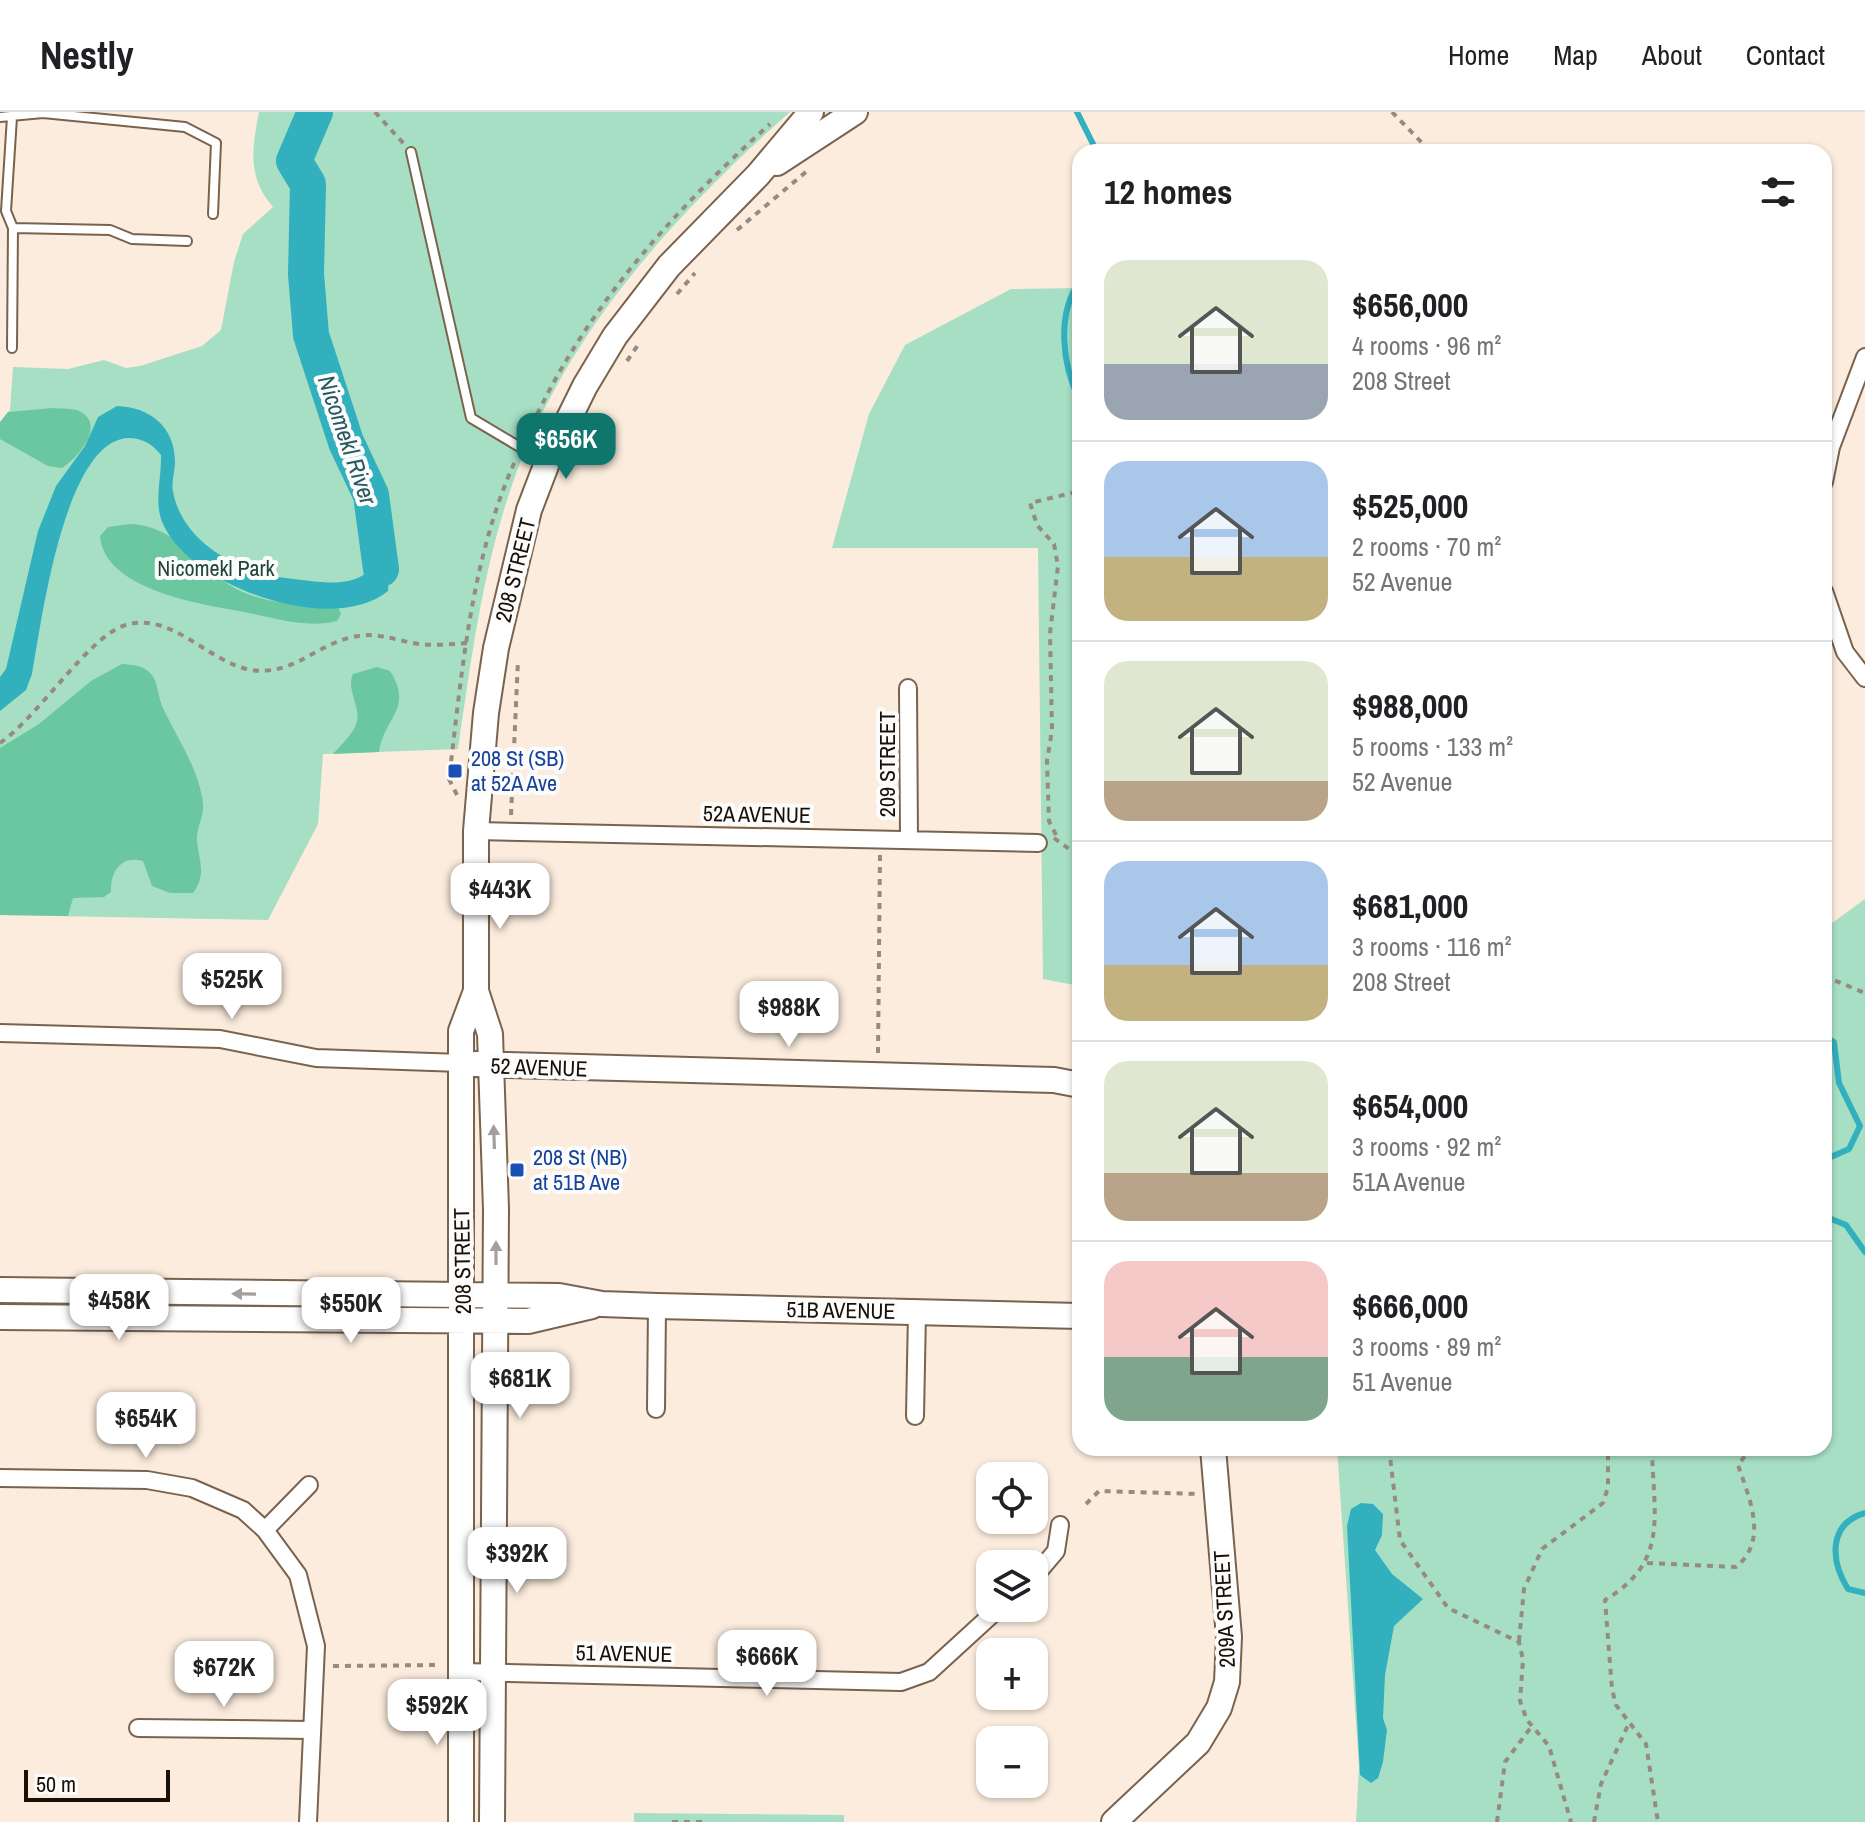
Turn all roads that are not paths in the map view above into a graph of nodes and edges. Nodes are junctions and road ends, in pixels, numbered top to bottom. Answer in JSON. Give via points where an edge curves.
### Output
{"nodes":[{"id":1,"x":43,"y":112,"type":"edge"},
{"id":2,"x":811,"y":112,"type":"edge"},
{"id":3,"x":855,"y":112,"type":"edge"},
{"id":4,"x":0,"y":117,"type":"edge"},
{"id":5,"x":12,"y":117,"type":"junction"},
{"id":6,"x":411,"y":152,"type":"road end"},
{"id":7,"x":758,"y":175,"type":"junction"},
{"id":8,"x":213,"y":214,"type":"dead end"},
{"id":9,"x":13,"y":228,"type":"junction"},
{"id":10,"x":187,"y":241,"type":"dead end"},
{"id":11,"x":12,"y":348,"type":"dead end"},
{"id":12,"x":1865,"y":357,"type":"edge"},
{"id":13,"x":1832,"y":444,"type":"edge"},
{"id":14,"x":547,"y":463,"type":"junction"},
{"id":15,"x":1832,"y":614,"type":"edge"},
{"id":16,"x":1865,"y":678,"type":"edge"},
{"id":17,"x":908,"y":688,"type":"dead end"},
{"id":18,"x":476,"y":831,"type":"junction"},
{"id":19,"x":909,"y":840,"type":"junction"},
{"id":20,"x":1038,"y":843,"type":"road end"},
{"id":21,"x":476,"y":991,"type":"junction"},
{"id":22,"x":0,"y":1033,"type":"edge"},
{"id":23,"x":461,"y":1063,"type":"junction"},
{"id":24,"x":491,"y":1065,"type":"junction"},
{"id":25,"x":1072,"y":1083,"type":"edge"},
{"id":26,"x":0,"y":1290,"type":"edge"},
{"id":27,"x":496,"y":1296,"type":"junction"},
{"id":28,"x":462,"y":1297,"type":"junction"},
{"id":29,"x":602,"y":1304,"type":"junction"},
{"id":30,"x":657,"y":1306,"type":"junction"},
{"id":31,"x":917,"y":1312,"type":"junction"},
{"id":32,"x":1072,"y":1316,"type":"edge"},
{"id":33,"x":0,"y":1317,"type":"edge"},
{"id":34,"x":463,"y":1321,"type":"junction"},
{"id":35,"x":496,"y":1321,"type":"junction"},
{"id":36,"x":656,"y":1409,"type":"dead end"},
{"id":37,"x":915,"y":1416,"type":"dead end"},
{"id":38,"x":1214,"y":1456,"type":"edge"},
{"id":39,"x":0,"y":1478,"type":"edge"},
{"id":40,"x":309,"y":1485,"type":"dead end"},
{"id":41,"x":1060,"y":1525,"type":"dead end"},
{"id":42,"x":265,"y":1530,"type":"junction"},
{"id":43,"x":1048,"y":1560,"type":"edge"},
{"id":44,"x":984,"y":1622,"type":"edge"},
{"id":45,"x":453,"y":1668,"type":"junction"},
{"id":46,"x":492,"y":1673,"type":"junction"},
{"id":47,"x":138,"y":1728,"type":"dead end"},
{"id":48,"x":310,"y":1730,"type":"junction"},
{"id":49,"x":308,"y":1822,"type":"edge"},
{"id":50,"x":461,"y":1822,"type":"edge"},
{"id":51,"x":492,"y":1822,"type":"edge"},
{"id":52,"x":1114,"y":1822,"type":"edge"}],
"edges":[{"from":1,"to":5,"type":"lane"},
{"from":1,"to":8,"type":"lane","via":[[185,127],[216,143]]},
{"from":2,"to":7,"type":"main road","name":"208 STREET"},
{"from":3,"to":7,"type":"main road","name":"208 STREET"},
{"from":4,"to":5,"type":"lane"},
{"from":5,"to":9,"type":"lane","via":[[6,211]]},
{"from":6,"to":14,"type":"lane","via":[[471,418]]},
{"from":7,"to":14,"type":"main road","name":"208 STREET","via":[[694,237],[645,295],[585,386]]},
{"from":9,"to":10,"type":"lane","via":[[110,230],[132,239]]},
{"from":9,"to":11,"type":"lane"},
{"from":12,"to":13,"type":"street"},
{"from":14,"to":18,"type":"main road","name":"208 STREET","via":[[516,557],[499,634]]},
{"from":15,"to":16,"type":"street","via":[[1845,652]]},
{"from":17,"to":19,"type":"street","name":"209 STREET"},
{"from":18,"to":19,"type":"street","name":"52A AVENUE"},
{"from":18,"to":21,"type":"main road","name":"208 STREET"},
{"from":19,"to":20,"type":"street","name":"52A AVENUE"},
{"from":21,"to":23,"type":"main road","name":"208 STREET","via":[[461,1031]]},
{"from":21,"to":24,"type":"main road","name":"208 STREET","via":[[490,1034]]},
{"from":22,"to":23,"type":"street","name":"52 AVENUE","via":[[220,1039],[316,1058]]},
{"from":23,"to":24,"type":"main road","name":"52 AVENUE"},
{"from":23,"to":28,"type":"main road","name":"208 STREET"},
{"from":24,"to":25,"type":"main road","name":"52 AVENUE"},
{"from":27,"to":24,"type":"main road","name":"208 STREET","one_way":true},
{"from":28,"to":26,"type":"main road","name":"51B AVENUE","one_way":true},
{"from":27,"to":28,"type":"main road","name":"51B AVENUE"},
{"from":27,"to":29,"type":"main road","name":"51B AVENUE","via":[[559,1296]]},
{"from":27,"to":35,"type":"main road","name":"208 STREET"},
{"from":28,"to":34,"type":"main road","name":"208 STREET"},
{"from":29,"to":30,"type":"main road","name":"51B AVENUE"},
{"from":29,"to":35,"type":"main road","name":"51B AVENUE","via":[[528,1321]]},
{"from":30,"to":31,"type":"main road","name":"51B AVENUE"},
{"from":30,"to":36,"type":"street"},
{"from":31,"to":32,"type":"main road","name":"51B AVENUE"},
{"from":31,"to":37,"type":"street"},
{"from":33,"to":34,"type":"main road","name":"51B AVENUE"},
{"from":34,"to":35,"type":"main road","name":"51B AVENUE"},
{"from":34,"to":45,"type":"main road","name":"208 STREET"},
{"from":35,"to":46,"type":"main road","name":"208 STREET"},
{"from":38,"to":52,"type":"main road","name":"209A STREET","via":[[1229,1637],[1227,1682],[1198,1743]]},
{"from":39,"to":42,"type":"street","via":[[147,1480],[192,1488],[243,1510]]},
{"from":40,"to":42,"type":"street"},
{"from":41,"to":43,"type":"street","via":[[1056,1551]]},
{"from":42,"to":48,"type":"street","via":[[298,1575],[316,1646]]},
{"from":44,"to":46,"type":"street","name":"51 AVENUE","via":[[929,1672],[901,1682]]},
{"from":45,"to":46,"type":"street","name":"51 AVENUE"},
{"from":45,"to":50,"type":"main road","name":"208 STREET"},
{"from":46,"to":51,"type":"main road","name":"208 STREET"},
{"from":47,"to":48,"type":"street"},
{"from":48,"to":49,"type":"street"}]}
